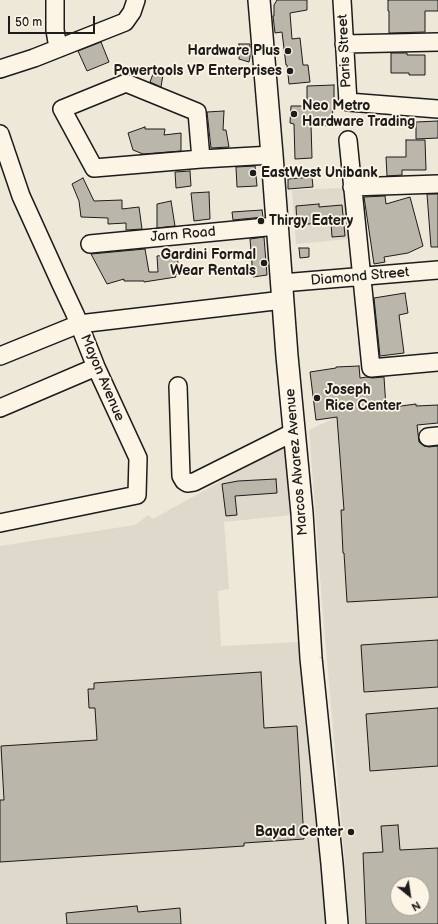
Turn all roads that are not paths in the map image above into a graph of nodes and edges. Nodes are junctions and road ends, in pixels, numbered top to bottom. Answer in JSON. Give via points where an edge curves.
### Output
{"nodes":[{"id":1,"x":55,"y":0,"type":"edge"},
{"id":2,"x":136,"y":0,"type":"edge"},
{"id":3,"x":259,"y":0,"type":"edge"},
{"id":4,"x":342,"y":0,"type":"edge"},
{"id":5,"x":438,"y":42,"type":"edge"},
{"id":6,"x":344,"y":44,"type":"junction"},
{"id":7,"x":58,"y":48,"type":"junction"},
{"id":8,"x":0,"y":69,"type":"edge"},
{"id":9,"x":438,"y":109,"type":"edge"},
{"id":10,"x":0,"y":134,"type":"edge"},
{"id":11,"x":348,"y":140,"type":"dead end"},
{"id":12,"x":272,"y":155,"type":"junction"},
{"id":13,"x":201,"y":160,"type":"junction"},
{"id":14,"x":438,"y":184,"type":"edge"},
{"id":15,"x":352,"y":187,"type":"junction"},
{"id":16,"x":277,"y":226,"type":"junction"},
{"id":17,"x":90,"y":244,"type":"dead end"},
{"id":18,"x":438,"y":270,"type":"edge"},
{"id":19,"x":361,"y":276,"type":"junction"},
{"id":20,"x":282,"y":292,"type":"junction"},
{"id":21,"x":79,"y":324,"type":"junction"},
{"id":22,"x":0,"y":356,"type":"edge"},
{"id":23,"x":438,"y":362,"type":"edge"},
{"id":24,"x":96,"y":367,"type":"junction"},
{"id":25,"x":178,"y":386,"type":"dead end"},
{"id":26,"x":0,"y":408,"type":"edge"},
{"id":27,"x":294,"y":432,"type":"junction"},
{"id":28,"x":0,"y":523,"type":"edge"},
{"id":29,"x":337,"y":924,"type":"edge"}],
"edges":[{"from":1,"to":7,"type":"street"},
{"from":2,"to":7,"type":"street","via":[[125,22]]},
{"from":3,"to":12,"type":"main road","name":"Marcos Alvarez Avenue"},
{"from":4,"to":6,"type":"street","name":"Paris Street"},
{"from":5,"to":6,"type":"street"},
{"from":6,"to":9,"type":"street","name":"Paris Street","via":[[348,102]]},
{"from":7,"to":8,"type":"street"},
{"from":10,"to":21,"type":"street","name":"Mayon Avenue","via":[[21,196]]},
{"from":11,"to":15,"type":"street"},
{"from":12,"to":13,"type":"street"},
{"from":12,"to":16,"type":"main road","name":"Marcos Alvarez Avenue"},
{"from":13,"to":13,"type":"street","via":[[94,168],[62,109],[126,83],[197,112]]},
{"from":14,"to":15,"type":"street"},
{"from":15,"to":19,"type":"street"},
{"from":16,"to":17,"type":"street","name":"Jarn Road"},
{"from":16,"to":20,"type":"main road","name":"Marcos Alvarez Avenue"},
{"from":18,"to":19,"type":"street","name":"Diamond Street"},
{"from":19,"to":20,"type":"street","name":"Diamond Street"},
{"from":19,"to":23,"type":"street","via":[[371,368]]},
{"from":20,"to":21,"type":"street","name":"Diamond Street"},
{"from":20,"to":27,"type":"main road","name":"Marcos Alvarez Avenue"},
{"from":21,"to":22,"type":"street","name":"Diamond Street"},
{"from":21,"to":24,"type":"street","name":"Mayon Avenue"},
{"from":24,"to":26,"type":"street"},
{"from":24,"to":28,"type":"street","name":"Mayon Avenue","via":[[138,458],[137,495]]},
{"from":25,"to":27,"type":"street","via":[[181,476],[187,483],[194,482]]},
{"from":27,"to":29,"type":"main road","name":"Marcos Alvarez Avenue","via":[[311,658]]}]}
